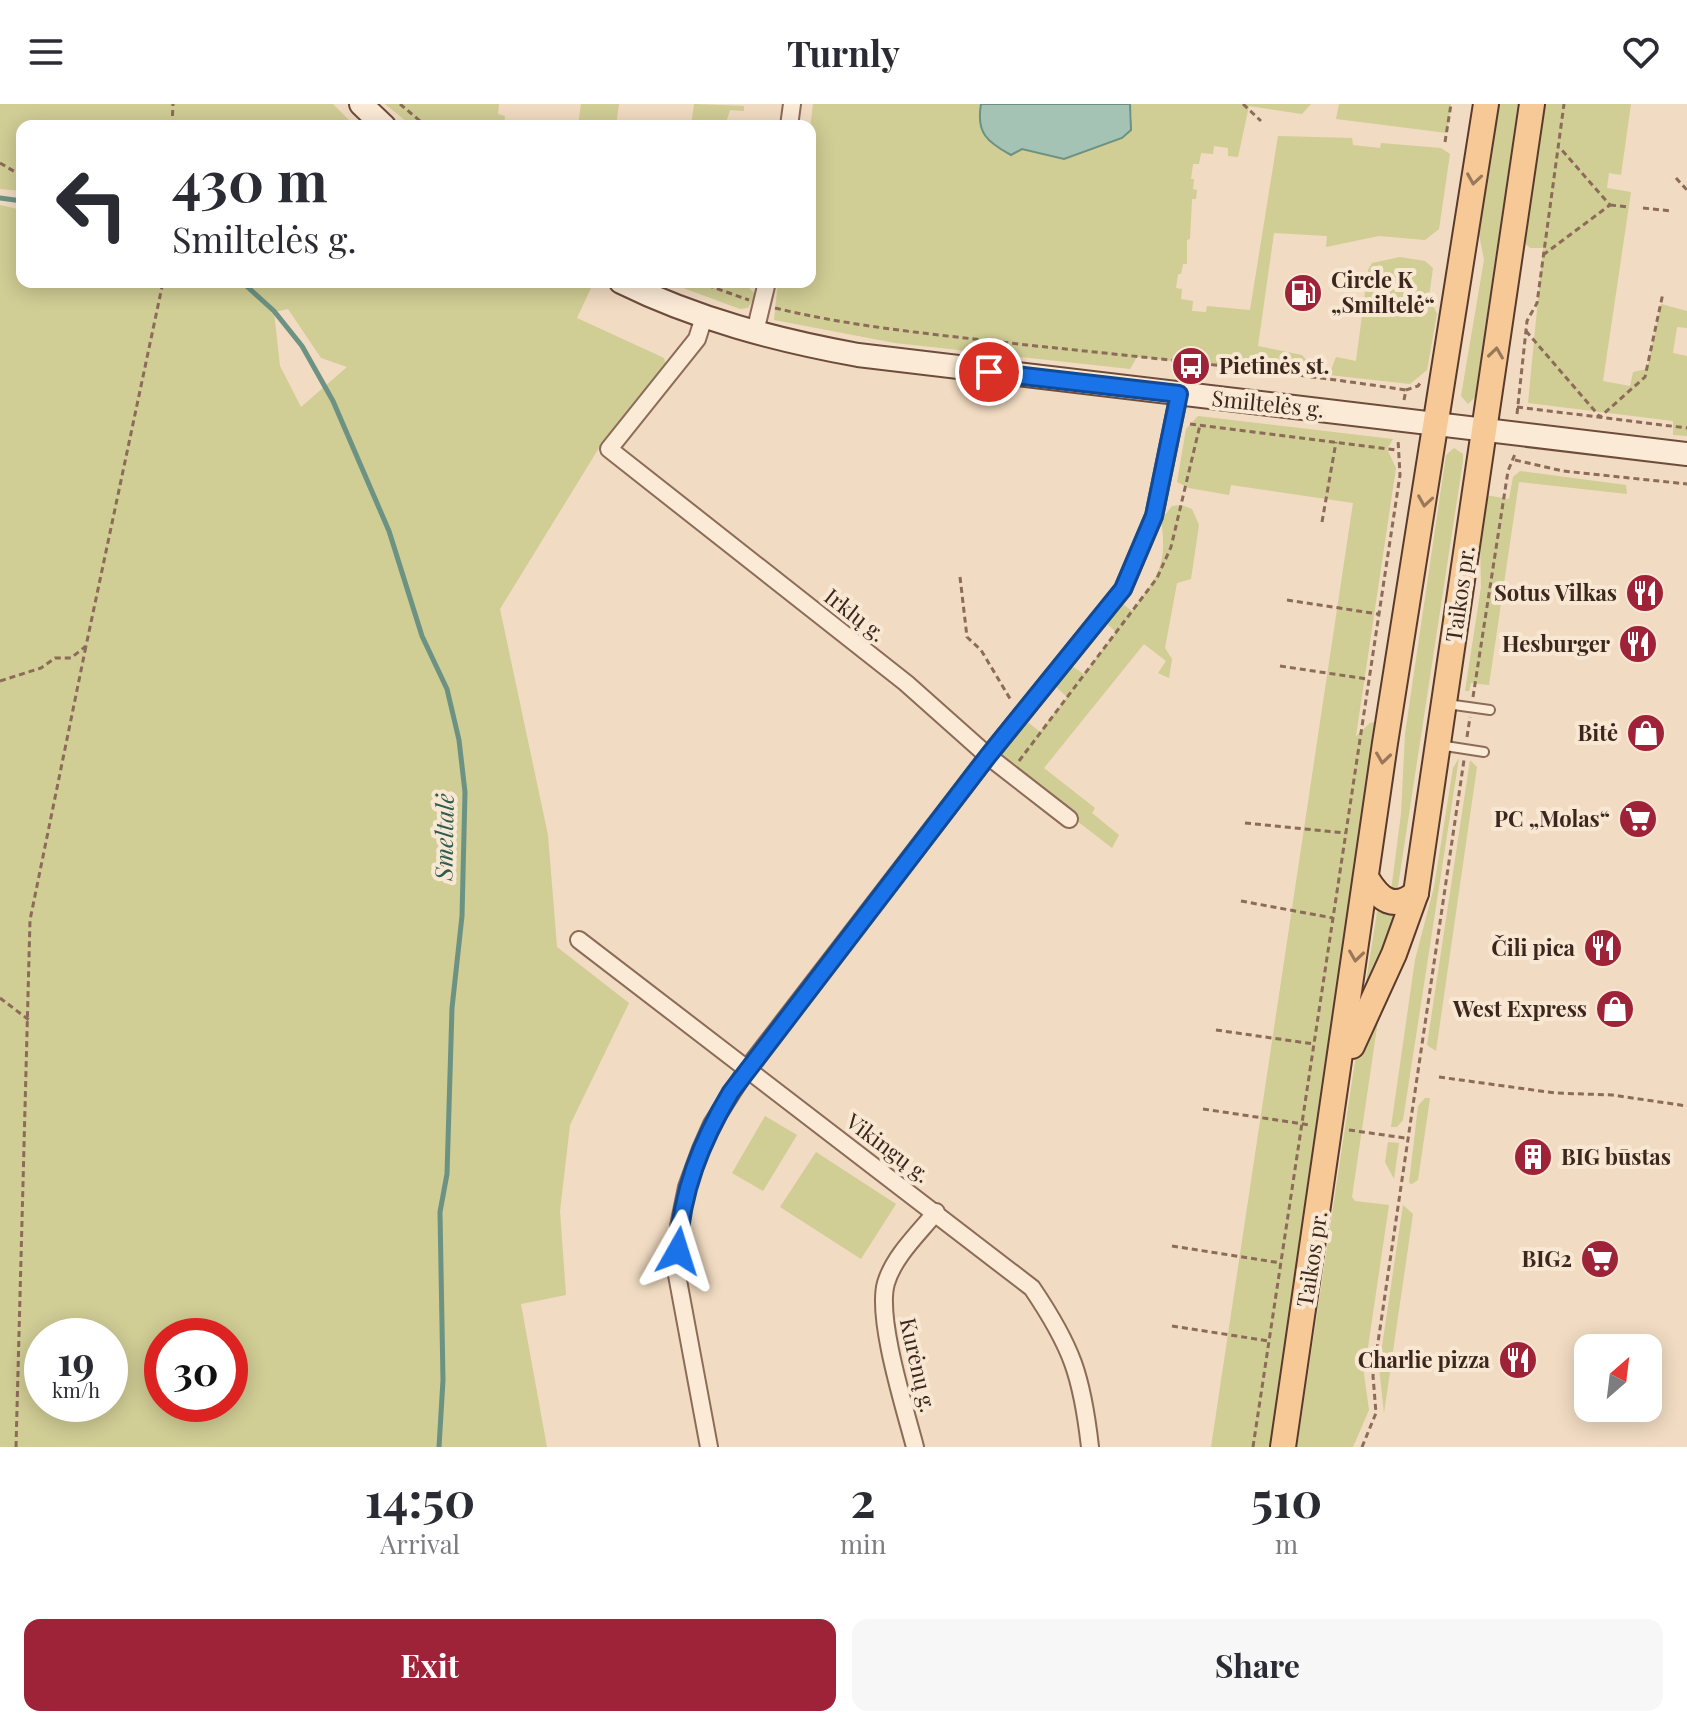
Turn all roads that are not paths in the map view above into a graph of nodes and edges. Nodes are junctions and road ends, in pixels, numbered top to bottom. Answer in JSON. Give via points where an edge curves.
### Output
{"nodes":[{"id":1,"x":361,"y":104,"type":"edge"},
{"id":2,"x":1486,"y":104,"type":"edge"},
{"id":3,"x":1532,"y":104,"type":"edge"},
{"id":4,"x":378,"y":120,"type":"edge"},
{"id":5,"x":635,"y":288,"type":"edge"},
{"id":6,"x":766,"y":288,"type":"edge"},
{"id":7,"x":704,"y":317,"type":"junction"},
{"id":8,"x":755,"y":332,"type":"junction"},
{"id":9,"x":1179,"y":394,"type":"junction"},
{"id":10,"x":1438,"y":424,"type":"junction"},
{"id":11,"x":1484,"y":430,"type":"junction"},
{"id":12,"x":1687,"y":454,"type":"edge"},
{"id":13,"x":1445,"y":704,"type":"junction"},
{"id":14,"x":1490,"y":710,"type":"dead end"},
{"id":15,"x":1438,"y":745,"type":"junction"},
{"id":16,"x":1484,"y":752,"type":"dead end"},
{"id":17,"x":988,"y":756,"type":"junction"},
{"id":18,"x":1069,"y":819,"type":"dead end"},
{"id":19,"x":1367,"y":879,"type":"junction"},
{"id":20,"x":1416,"y":893,"type":"junction"},
{"id":21,"x":579,"y":940,"type":"dead end"},
{"id":22,"x":747,"y":1069,"type":"junction"},
{"id":23,"x":1341,"y":1070,"type":"junction"},
{"id":24,"x":936,"y":1212,"type":"junction"},
{"id":25,"x":709,"y":1447,"type":"edge"},
{"id":26,"x":915,"y":1447,"type":"edge"},
{"id":27,"x":1090,"y":1447,"type":"edge"},
{"id":28,"x":1283,"y":1447,"type":"edge"}],
"edges":[{"from":1,"to":4,"type":"street"},
{"from":2,"to":10,"type":"main road","name":"Taikos pr.","one_way":true},
{"from":11,"to":3,"type":"main road","name":"Taikos pr.","one_way":true},
{"from":5,"to":7,"type":"street","name":"Smiltelės g."},
{"from":6,"to":8,"type":"street"},
{"from":7,"to":8,"type":"street","name":"Smiltelės g."},
{"from":7,"to":17,"type":"street","name":"Irklų g.","via":[[697,339],[609,449],[906,683]]},
{"from":8,"to":9,"type":"street","name":"Smiltelės g.","via":[[871,357]]},
{"from":9,"to":10,"type":"street","name":"Smiltelės g."},
{"from":9,"to":17,"type":"street","via":[[1154,516],[1136,566]]},
{"from":10,"to":11,"type":"street","name":"Smiltelės g."},
{"from":10,"to":19,"type":"main road","name":"Taikos pr.","one_way":true},
{"from":11,"to":12,"type":"street","name":"Smiltelės g."},
{"from":11,"to":13,"type":"main road","name":"Taikos pr."},
{"from":13,"to":14,"type":"lane"},
{"from":13,"to":15,"type":"main road","name":"Taikos pr."},
{"from":15,"to":16,"type":"lane"},
{"from":15,"to":20,"type":"main road","name":"Taikos pr."},
{"from":17,"to":18,"type":"street","name":"Irklų g."},
{"from":17,"to":22,"type":"street"},
{"from":19,"to":20,"type":"main road","via":[[1390,903]]},
{"from":19,"to":23,"type":"main road","name":"Taikos pr.","one_way":true},
{"from":20,"to":23,"type":"main road","name":"Taikos pr."},
{"from":21,"to":22,"type":"street","name":"Vikingų g."},
{"from":22,"to":24,"type":"street","name":"Vikingų g."},
{"from":22,"to":25,"type":"street","via":[[701,1149],[679,1226],[677,1275]]},
{"from":23,"to":28,"type":"main road","name":"Taikos pr."},
{"from":24,"to":26,"type":"street","name":"Kurėnų g.","via":[[898,1260],[883,1307]]},
{"from":24,"to":27,"type":"street","name":"Vikingų g.","via":[[1032,1288],[1056,1324],[1083,1390]]}]}
